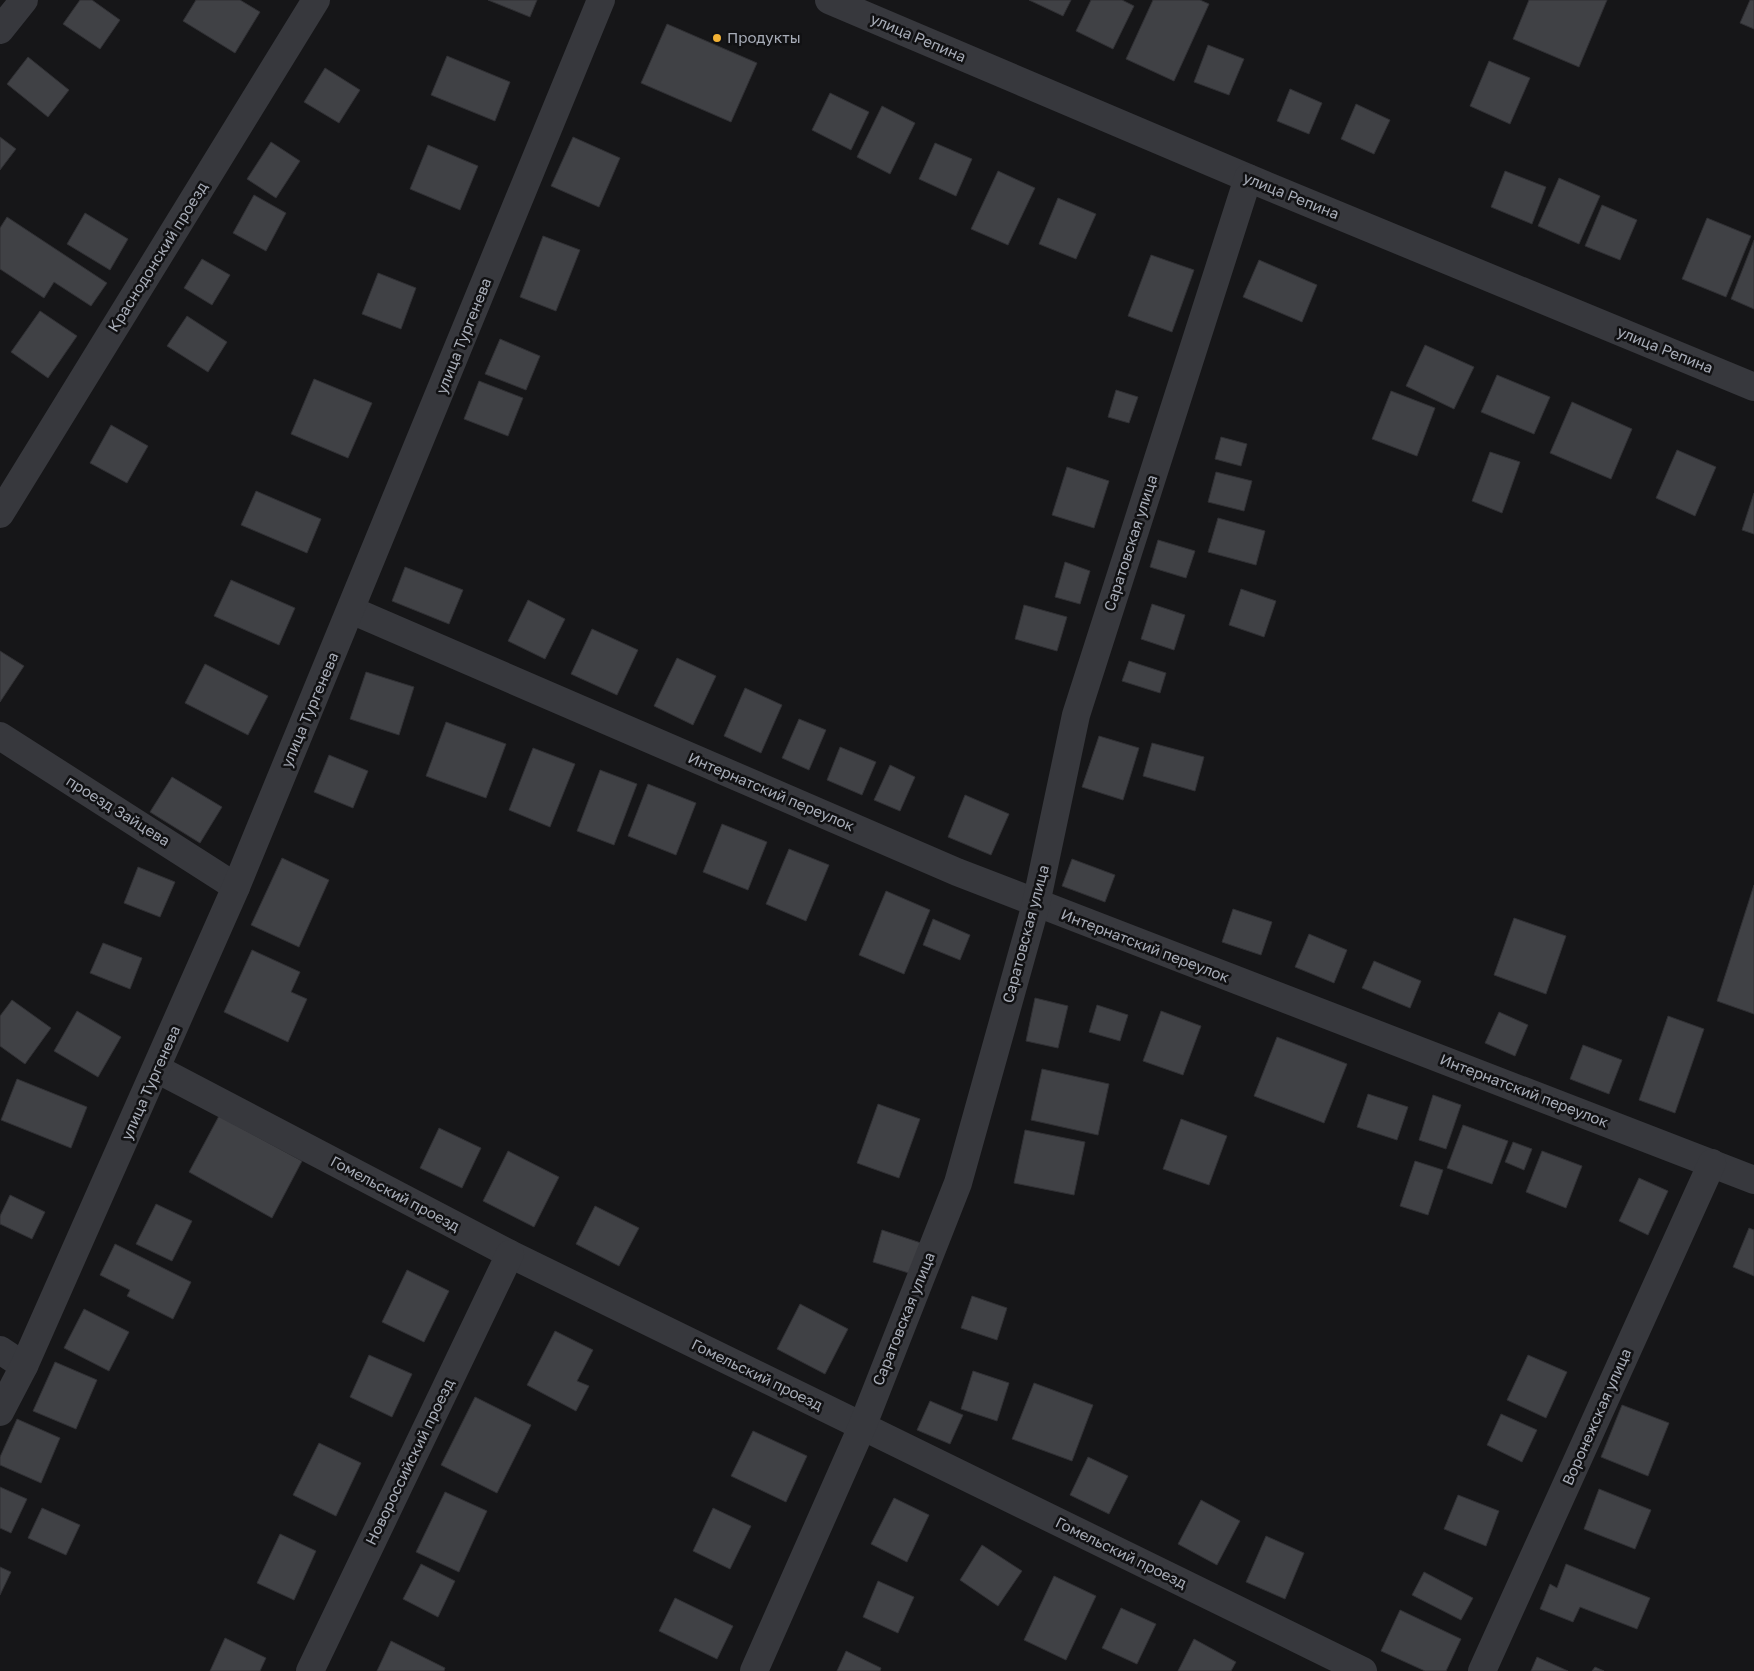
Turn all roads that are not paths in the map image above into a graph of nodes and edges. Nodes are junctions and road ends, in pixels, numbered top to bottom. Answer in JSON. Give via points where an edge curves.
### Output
{"nodes":[{"id":1,"x":24,"y":0,"type":"edge"},
{"id":2,"x":316,"y":0,"type":"edge"},
{"id":3,"x":601,"y":0,"type":"edge"},
{"id":4,"x":829,"y":0,"type":"edge"},
{"id":5,"x":0,"y":30,"type":"edge"},
{"id":6,"x":1248,"y":178,"type":"junction"},
{"id":7,"x":1754,"y":387,"type":"edge"},
{"id":8,"x":0,"y":514,"type":"edge"},
{"id":9,"x":351,"y":610,"type":"junction"},
{"id":10,"x":0,"y":736,"type":"edge"},
{"id":11,"x":236,"y":886,"type":"junction"},
{"id":12,"x":1036,"y":904,"type":"junction"},
{"id":13,"x":157,"y":1069,"type":"junction"},
{"id":14,"x":1712,"y":1163,"type":"junction"},
{"id":15,"x":1754,"y":1180,"type":"edge"},
{"id":16,"x":510,"y":1254,"type":"junction"},
{"id":17,"x":0,"y":1350,"type":"edge"},
{"id":18,"x":24,"y":1366,"type":"junction"},
{"id":19,"x":0,"y":1412,"type":"edge"},
{"id":20,"x":862,"y":1427,"type":"junction"},
{"id":21,"x":310,"y":1671,"type":"edge"},
{"id":22,"x":754,"y":1671,"type":"edge"},
{"id":23,"x":1363,"y":1671,"type":"edge"},
{"id":24,"x":1482,"y":1671,"type":"edge"}],
"edges":[{"from":1,"to":5,"type":"street"},
{"from":2,"to":8,"type":"street","name":"Краснодонский проезд"},
{"from":3,"to":9,"type":"street","name":"улица Тургенева"},
{"from":4,"to":6,"type":"street","name":"улица Репина"},
{"from":6,"to":7,"type":"street","name":"улица Репина"},
{"from":6,"to":12,"type":"street","name":"Саратовская улица","via":[[1076,715]]},
{"from":9,"to":11,"type":"street","name":"улица Тургенева"},
{"from":9,"to":12,"type":"street","name":"Интернатский переулок"},
{"from":10,"to":11,"type":"street","name":"проезд Зайцева"},
{"from":11,"to":13,"type":"street","name":"улица Тургенева"},
{"from":12,"to":14,"type":"street","name":"Интернатский переулок"},
{"from":12,"to":20,"type":"street","name":"Саратовская улица","via":[[958,1183]]},
{"from":13,"to":16,"type":"street","name":"Гомельский проезд"},
{"from":13,"to":18,"type":"street","name":"улица Тургенева"},
{"from":14,"to":15,"type":"street","name":"Интернатский переулок"},
{"from":14,"to":24,"type":"street","name":"Воронежская улица"},
{"from":16,"to":20,"type":"street","name":"Гомельский проезд"},
{"from":16,"to":21,"type":"street","name":"Новороссийский проезд"},
{"from":17,"to":18,"type":"street"},
{"from":18,"to":19,"type":"street","name":"улица Тургенева"},
{"from":20,"to":22,"type":"street","name":"Саратовская улица"},
{"from":20,"to":23,"type":"street","name":"Гомельский проезд"}]}
